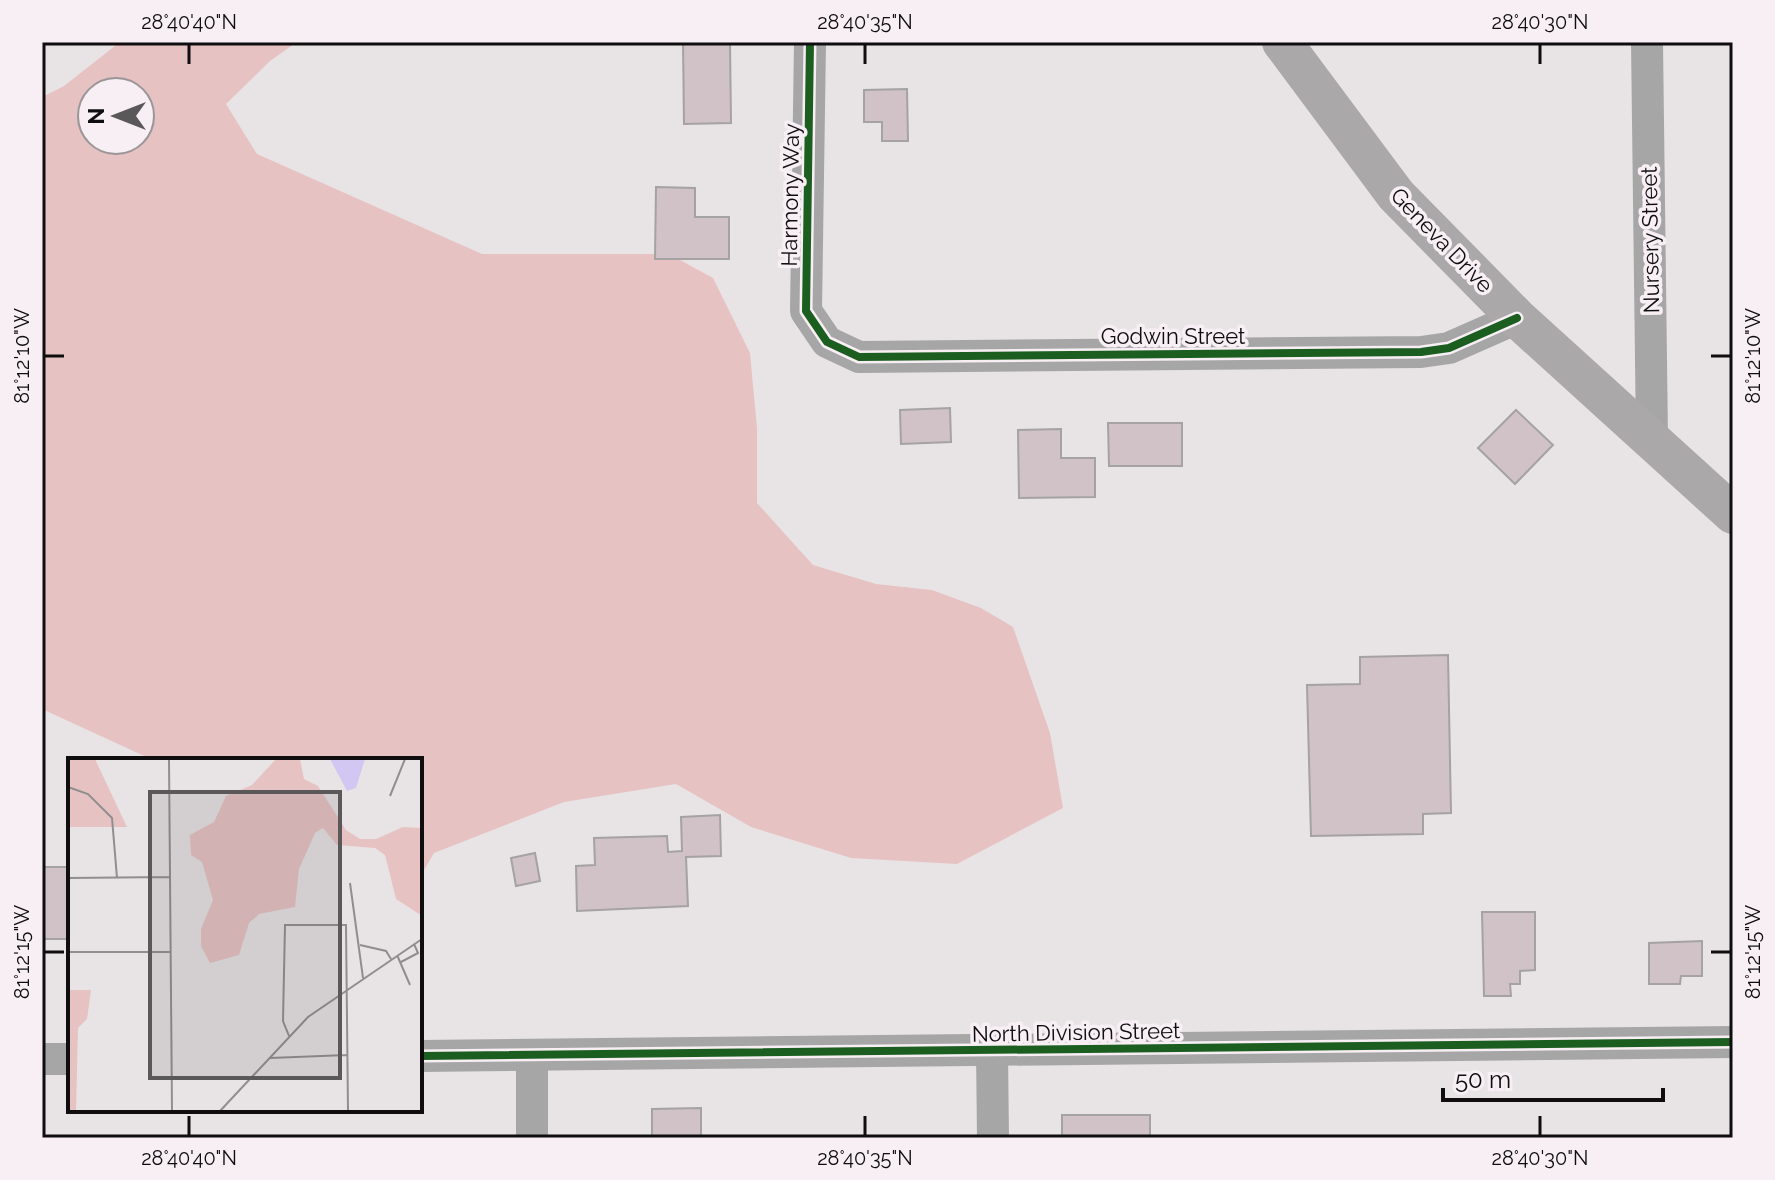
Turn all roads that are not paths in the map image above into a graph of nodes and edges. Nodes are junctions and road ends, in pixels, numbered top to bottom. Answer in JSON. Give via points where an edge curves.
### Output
{"nodes":[{"id":1,"x":810,"y":42,"type":"edge"},
{"id":2,"x":1282,"y":42,"type":"edge"},
{"id":3,"x":1647,"y":42,"type":"edge"},
{"id":4,"x":1517,"y":318,"type":"junction"},
{"id":5,"x":827,"y":342,"type":"joint"},
{"id":6,"x":1652,"y":439,"type":"junction"},
{"id":7,"x":1733,"y":514,"type":"edge"},
{"id":8,"x":1733,"y":1042,"type":"edge"},
{"id":9,"x":992,"y":1051,"type":"junction"},
{"id":10,"x":532,"y":1055,"type":"junction"},
{"id":11,"x":422,"y":1056,"type":"edge"},
{"id":12,"x":42,"y":1059,"type":"edge"},
{"id":13,"x":68,"y":1059,"type":"edge"},
{"id":14,"x":532,"y":1138,"type":"edge"},
{"id":15,"x":993,"y":1138,"type":"edge"}],
"edges":[{"from":1,"to":5,"type":"street","name":"Harmony Way","via":[[806,311]]},
{"from":2,"to":4,"type":"main road","name":"Geneva Drive","via":[[1396,195]]},
{"from":3,"to":6,"type":"street","name":"Nursery Street"},
{"from":4,"to":5,"type":"street","name":"Godwin Street","via":[[1449,348],[1421,352],[859,357]]},
{"from":4,"to":6,"type":"main road","name":"Geneva Drive"},
{"from":6,"to":7,"type":"main road","name":"Geneva Drive"},
{"from":8,"to":9,"type":"street","name":"North Division Street"},
{"from":9,"to":10,"type":"street","name":"North Division Street"},
{"from":9,"to":15,"type":"street"},
{"from":10,"to":11,"type":"street","name":"North Division Street"},
{"from":10,"to":14,"type":"street"},
{"from":12,"to":13,"type":"street"}]}
